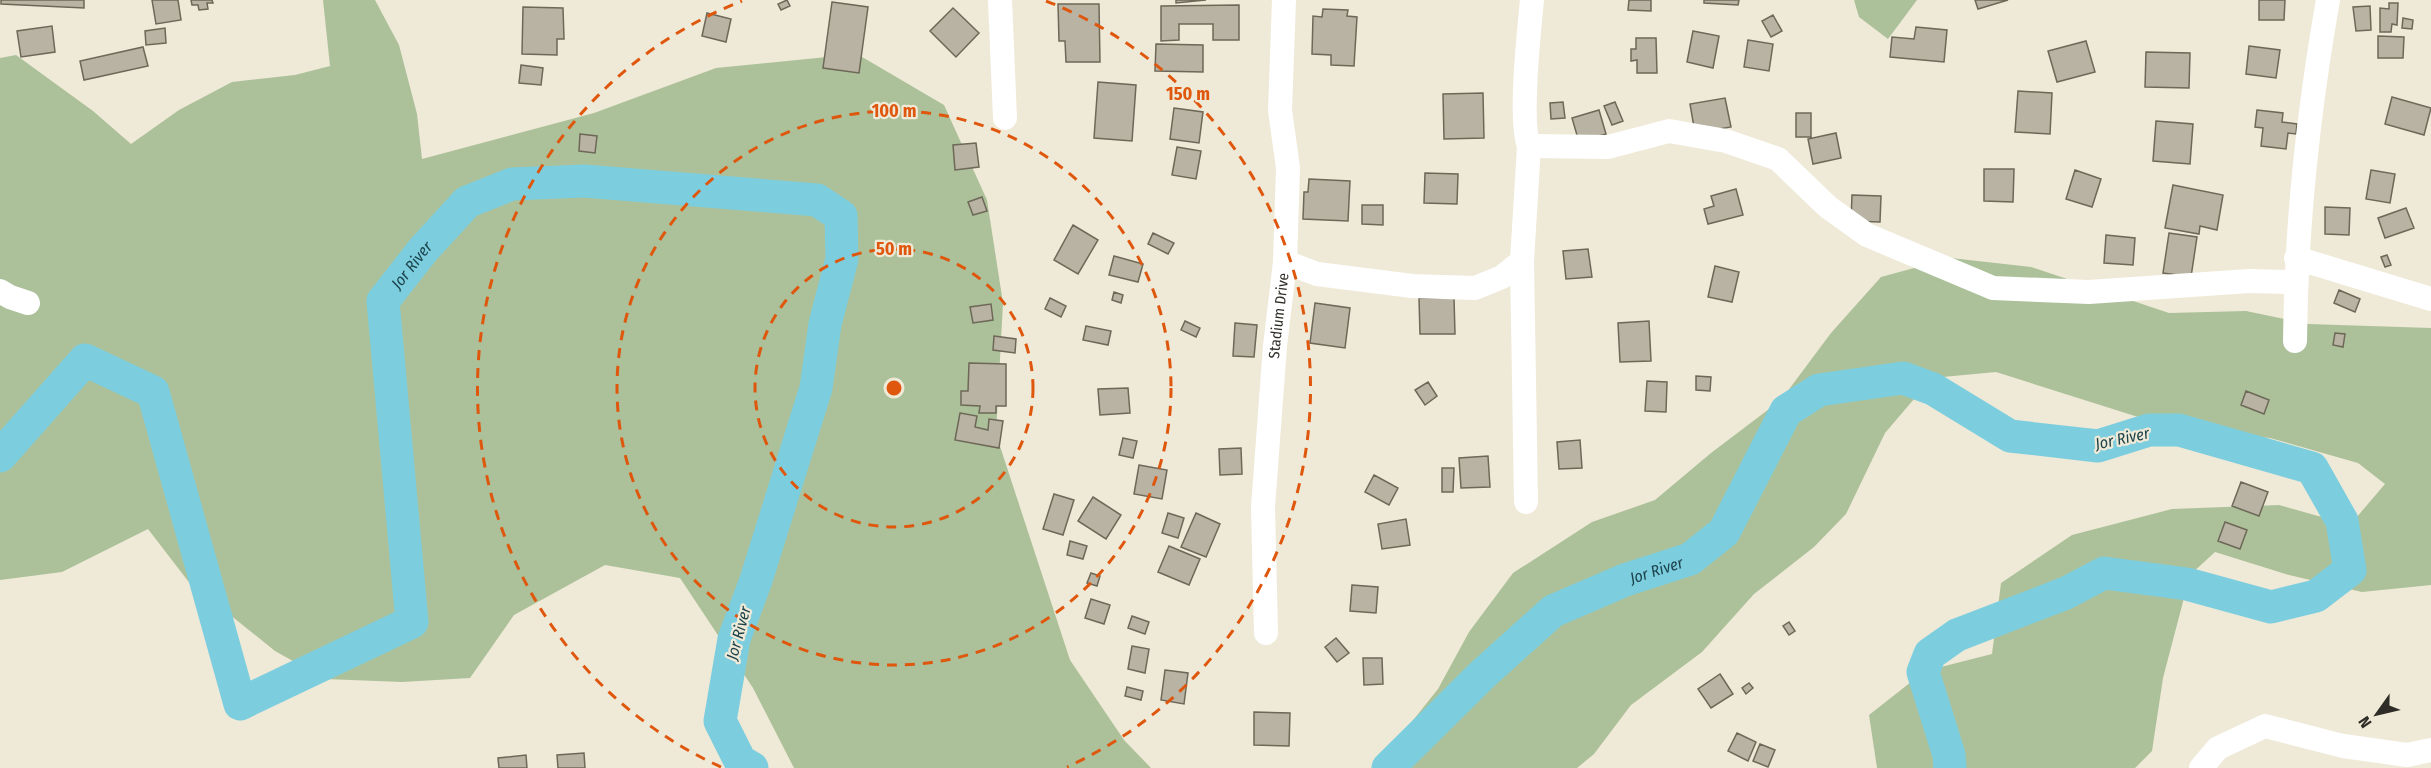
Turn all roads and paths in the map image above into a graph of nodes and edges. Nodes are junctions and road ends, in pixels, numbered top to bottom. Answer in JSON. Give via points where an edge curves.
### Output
{"nodes":[{"id":1,"x":1000,"y":0,"type":"edge"},
{"id":2,"x":1284,"y":0,"type":"edge"},
{"id":3,"x":1532,"y":0,"type":"edge"},
{"id":4,"x":2328,"y":0,"type":"edge"},
{"id":5,"x":1005,"y":118,"type":"dead end"},
{"id":6,"x":1529,"y":147,"type":"junction"},
{"id":7,"x":2296,"y":258,"type":"junction"},
{"id":8,"x":1522,"y":261,"type":"junction"},
{"id":9,"x":1286,"y":262,"type":"junction"},
{"id":10,"x":2295,"y":287,"type":"junction"},
{"id":11,"x":0,"y":291,"type":"edge"},
{"id":12,"x":2431,"y":299,"type":"edge"},
{"id":13,"x":28,"y":303,"type":"dead end"},
{"id":14,"x":2295,"y":341,"type":"dead end"},
{"id":15,"x":1526,"y":502,"type":"dead end"},
{"id":16,"x":1266,"y":633,"type":"dead end"},
{"id":17,"x":2431,"y":750,"type":"edge"},
{"id":18,"x":2201,"y":768,"type":"edge"}],
"edges":[{"from":1,"to":5,"type":"street"},
{"from":2,"to":9,"type":"street","name":"Stadium Drive","via":[[1280,110],[1288,168]]},
{"from":3,"to":6,"type":"street","via":[[1525,104],[1525,137]]},
{"from":4,"to":7,"type":"street","via":[[2313,88]]},
{"from":6,"to":8,"type":"street"},
{"from":6,"to":10,"type":"street","via":[[1608,147],[1669,131],[1726,141],[1778,159],[1828,207],[1867,235],[1993,288],[2089,292],[2249,281],[2287,282]]},
{"from":7,"to":10,"type":"street"},
{"from":7,"to":12,"type":"street"},
{"from":8,"to":9,"type":"street","via":[[1502,277],[1475,288],[1412,286],[1317,274]]},
{"from":8,"to":15,"type":"street"},
{"from":9,"to":16,"type":"street","name":"Stadium Drive","via":[[1275,346],[1263,507]]},
{"from":10,"to":14,"type":"street"},
{"from":11,"to":13,"type":"street"},
{"from":17,"to":18,"type":"street","via":[[2407,755],[2343,746],[2265,726],[2218,748]]}]}
